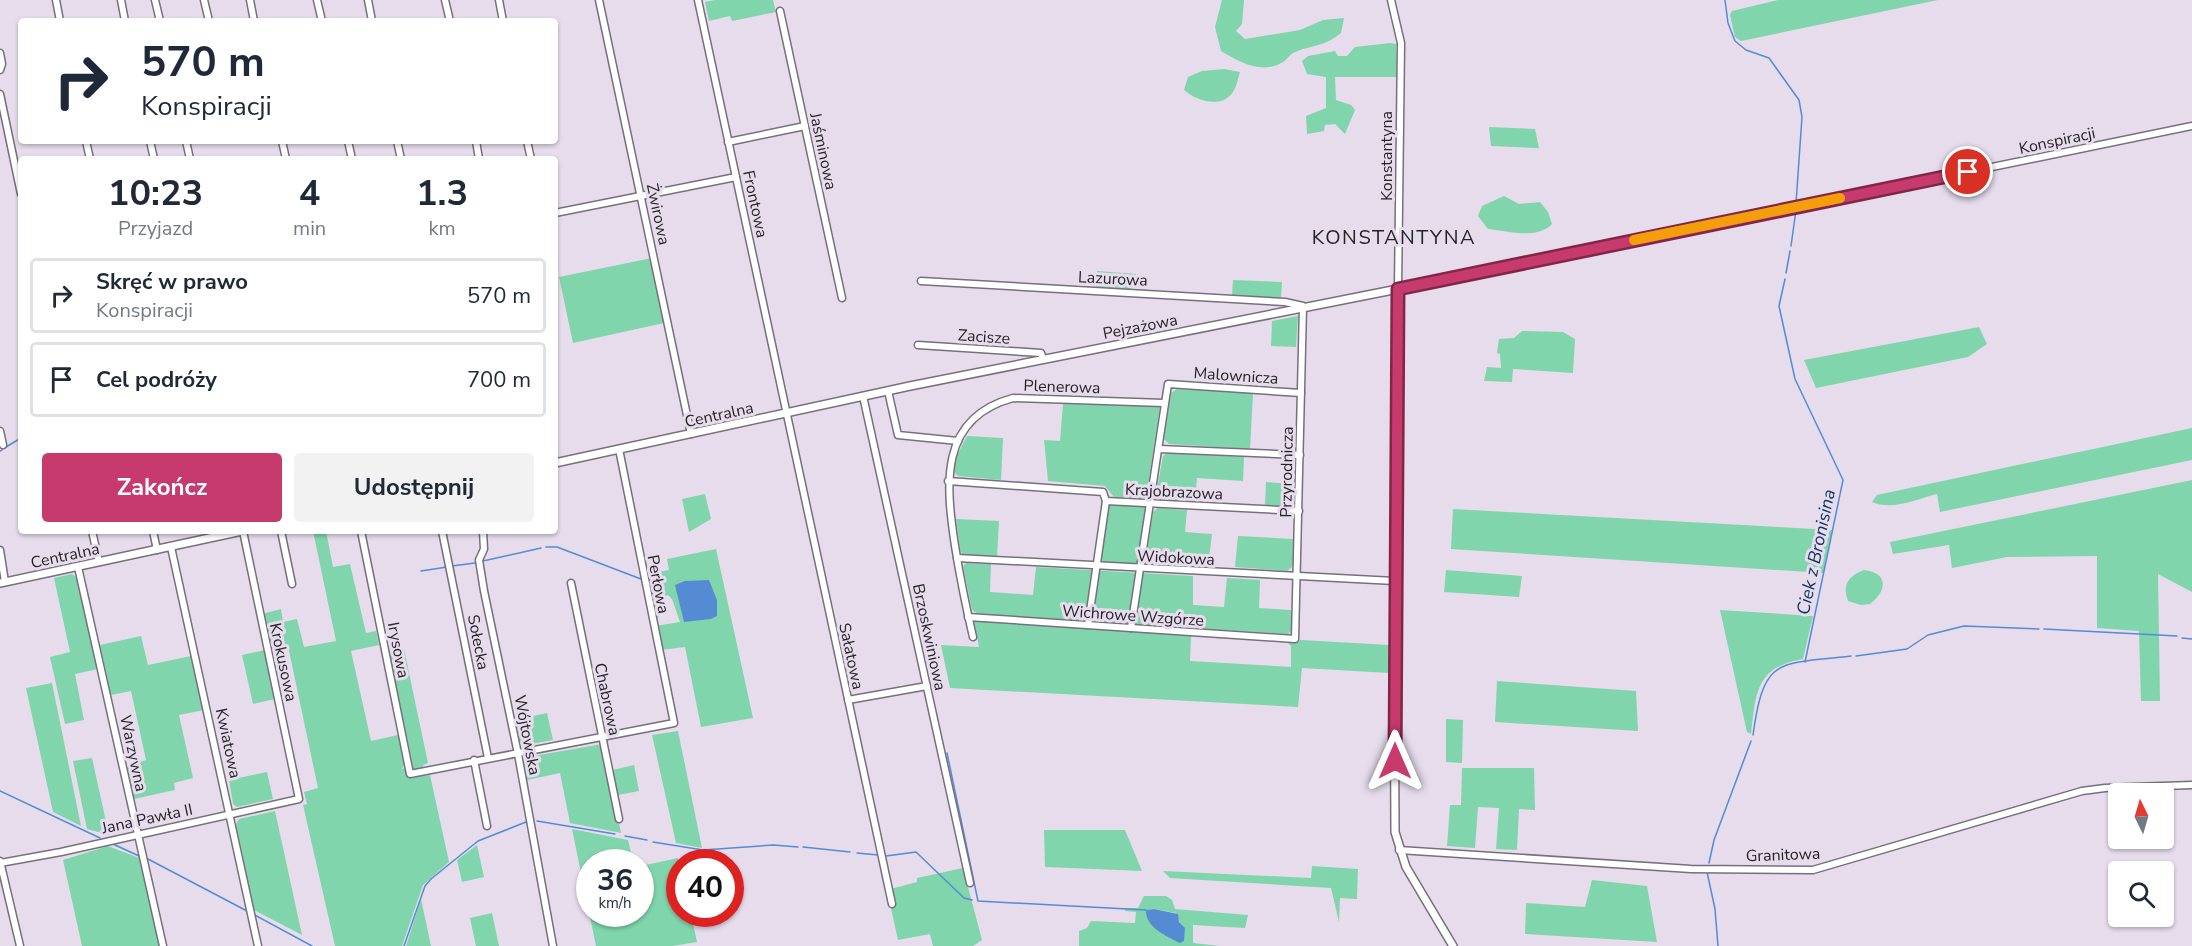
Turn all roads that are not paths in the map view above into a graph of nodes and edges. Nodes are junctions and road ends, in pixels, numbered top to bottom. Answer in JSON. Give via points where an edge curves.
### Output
{"nodes":[{"id":1,"x":56,"y":0,"type":"edge"},
{"id":2,"x":121,"y":0,"type":"edge"},
{"id":3,"x":155,"y":0,"type":"edge"},
{"id":4,"x":204,"y":0,"type":"edge"},
{"id":5,"x":250,"y":0,"type":"edge"},
{"id":6,"x":317,"y":0,"type":"edge"},
{"id":7,"x":368,"y":0,"type":"edge"},
{"id":8,"x":445,"y":0,"type":"edge"},
{"id":9,"x":499,"y":0,"type":"edge"},
{"id":10,"x":599,"y":0,"type":"edge"},
{"id":11,"x":698,"y":0,"type":"edge"},
{"id":12,"x":1391,"y":0,"type":"edge"},
{"id":13,"x":780,"y":11,"type":"dead end"},
{"id":14,"x":59,"y":18,"type":"edge"},
{"id":15,"x":124,"y":18,"type":"edge"},
{"id":16,"x":159,"y":18,"type":"edge"},
{"id":17,"x":208,"y":18,"type":"edge"},
{"id":18,"x":253,"y":18,"type":"edge"},
{"id":19,"x":321,"y":18,"type":"edge"},
{"id":20,"x":371,"y":18,"type":"edge"},
{"id":21,"x":449,"y":18,"type":"edge"},
{"id":22,"x":502,"y":18,"type":"edge"},
{"id":23,"x":0,"y":52,"type":"edge"},
{"id":24,"x":0,"y":70,"type":"edge"},
{"id":25,"x":0,"y":94,"type":"edge"},
{"id":26,"x":805,"y":126,"type":"junction"},
{"id":27,"x":2192,"y":126,"type":"edge"},
{"id":28,"x":728,"y":142,"type":"junction"},
{"id":29,"x":736,"y":177,"type":"junction"},
{"id":30,"x":18,"y":180,"type":"edge"},
{"id":31,"x":642,"y":195,"type":"junction"},
{"id":32,"x":558,"y":212,"type":"edge"},
{"id":33,"x":921,"y":281,"type":"dead end"},
{"id":34,"x":1398,"y":289,"type":"junction"},
{"id":35,"x":842,"y":298,"type":"dead end"},
{"id":36,"x":1303,"y":306,"type":"junction"},
{"id":37,"x":918,"y":345,"type":"dead end"},
{"id":38,"x":1043,"y":359,"type":"junction"},
{"id":39,"x":888,"y":391,"type":"junction"},
{"id":40,"x":1301,"y":393,"type":"junction"},
{"id":41,"x":863,"y":396,"type":"junction"},
{"id":42,"x":1164,"y":403,"type":"junction"},
{"id":43,"x":786,"y":413,"type":"junction"},
{"id":44,"x":0,"y":431,"type":"edge"},
{"id":45,"x":690,"y":434,"type":"junction"},
{"id":46,"x":958,"y":441,"type":"junction"},
{"id":47,"x":3,"y":445,"type":"dead end"},
{"id":48,"x":619,"y":449,"type":"junction"},
{"id":49,"x":1159,"y":449,"type":"junction"},
{"id":50,"x":1300,"y":455,"type":"junction"},
{"id":51,"x":558,"y":462,"type":"edge"},
{"id":52,"x":948,"y":481,"type":"junction"},
{"id":53,"x":1106,"y":501,"type":"junction"},
{"id":54,"x":1150,"y":504,"type":"junction"},
{"id":55,"x":1299,"y":511,"type":"junction"},
{"id":56,"x":93,"y":534,"type":"edge"},
{"id":57,"x":154,"y":534,"type":"edge"},
{"id":58,"x":229,"y":534,"type":"edge"},
{"id":59,"x":243,"y":534,"type":"edge"},
{"id":60,"x":282,"y":534,"type":"edge"},
{"id":61,"x":362,"y":534,"type":"edge"},
{"id":62,"x":443,"y":534,"type":"edge"},
{"id":63,"x":483,"y":534,"type":"edge"},
{"id":64,"x":171,"y":547,"type":"junction"},
{"id":65,"x":0,"y":550,"type":"edge"},
{"id":66,"x":157,"y":550,"type":"junction"},
{"id":67,"x":957,"y":558,"type":"junction"},
{"id":68,"x":99,"y":562,"type":"junction"},
{"id":69,"x":1097,"y":566,"type":"junction"},
{"id":70,"x":78,"y":567,"type":"junction"},
{"id":71,"x":1140,"y":568,"type":"junction"},
{"id":72,"x":1297,"y":576,"type":"junction"},
{"id":73,"x":1395,"y":581,"type":"junction"},
{"id":74,"x":3,"y":583,"type":"edge"},
{"id":75,"x":571,"y":583,"type":"dead end"},
{"id":76,"x":292,"y":584,"type":"dead end"},
{"id":77,"x":968,"y":617,"type":"junction"},
{"id":78,"x":1088,"y":625,"type":"junction"},
{"id":79,"x":1131,"y":628,"type":"junction"},
{"id":80,"x":973,"y":637,"type":"dead end"},
{"id":81,"x":1295,"y":639,"type":"joint"},
{"id":82,"x":927,"y":686,"type":"junction"},
{"id":83,"x":848,"y":700,"type":"junction"},
{"id":84,"x":602,"y":737,"type":"junction"},
{"id":85,"x":518,"y":754,"type":"junction"},
{"id":86,"x":488,"y":758,"type":"junction"},
{"id":87,"x":474,"y":760,"type":"junction"},
{"id":88,"x":2192,"y":785,"type":"edge"},
{"id":89,"x":299,"y":799,"type":"joint"},
{"id":90,"x":230,"y":814,"type":"junction"},
{"id":91,"x":619,"y":819,"type":"dead end"},
{"id":92,"x":487,"y":826,"type":"dead end"},
{"id":93,"x":138,"y":834,"type":"junction"},
{"id":94,"x":1399,"y":850,"type":"junction"},
{"id":95,"x":0,"y":862,"type":"edge"},
{"id":96,"x":970,"y":883,"type":"dead end"},
{"id":97,"x":892,"y":904,"type":"dead end"},
{"id":98,"x":20,"y":946,"type":"edge"},
{"id":99,"x":163,"y":946,"type":"edge"},
{"id":100,"x":258,"y":946,"type":"edge"},
{"id":101,"x":553,"y":946,"type":"edge"},
{"id":102,"x":1454,"y":946,"type":"edge"}],
"edges":[{"from":1,"to":14,"type":"street"},
{"from":2,"to":15,"type":"street"},
{"from":3,"to":16,"type":"street"},
{"from":4,"to":17,"type":"street"},
{"from":5,"to":18,"type":"street"},
{"from":6,"to":19,"type":"street"},
{"from":7,"to":20,"type":"street"},
{"from":8,"to":21,"type":"street"},
{"from":9,"to":22,"type":"street"},
{"from":10,"to":31,"type":"street","name":"Żwirowa"},
{"from":11,"to":28,"type":"street","name":"Frontowa"},
{"from":12,"to":34,"type":"street","name":"Konstantyna","via":[[1401,44]]},
{"from":13,"to":26,"type":"street","name":"Jaśminowa"},
{"from":23,"to":24,"type":"street"},
{"from":25,"to":30,"type":"street"},
{"from":26,"to":28,"type":"street"},
{"from":26,"to":35,"type":"street","name":"Jaśminowa"},
{"from":27,"to":34,"type":"street","name":"Konspiracji"},
{"from":28,"to":29,"type":"street","name":"Frontowa"},
{"from":29,"to":31,"type":"street"},
{"from":29,"to":43,"type":"street","name":"Frontowa"},
{"from":31,"to":32,"type":"street"},
{"from":31,"to":45,"type":"street","name":"Żwirowa"},
{"from":33,"to":36,"type":"street","name":"Lazurowa"},
{"from":34,"to":36,"type":"street","name":"Pejzażowa"},
{"from":34,"to":73,"type":"street","name":"Konstantyna"},
{"from":36,"to":38,"type":"street","name":"Pejzażowa"},
{"from":36,"to":40,"type":"street","name":"Przyrodnicza"},
{"from":37,"to":38,"type":"street","name":"Zacisze","via":[[1041,353]]},
{"from":38,"to":39,"type":"street","name":"Pejzażowa"},
{"from":39,"to":41,"type":"street","name":"Centralna"},
{"from":39,"to":46,"type":"street","via":[[898,435]]},
{"from":40,"to":42,"type":"street","name":"Malownicza","via":[[1168,384]]},
{"from":40,"to":50,"type":"street","name":"Przyrodnicza"},
{"from":41,"to":43,"type":"street","name":"Centralna"},
{"from":41,"to":82,"type":"street","name":"Brzoskwiniowa"},
{"from":42,"to":46,"type":"street","name":"Plenerowa","via":[[1013,398],[973,420]]},
{"from":42,"to":49,"type":"street"},
{"from":43,"to":45,"type":"street","name":"Centralna"},
{"from":43,"to":83,"type":"street","name":"Sałatowa"},
{"from":44,"to":47,"type":"street"},
{"from":45,"to":48,"type":"street","name":"Centralna"},
{"from":46,"to":52,"type":"street","name":"Plenerowa"},
{"from":48,"to":51,"type":"street","name":"Centralna"},
{"from":48,"to":84,"type":"street","name":"Perłowa","via":[[674,723]]},
{"from":49,"to":50,"type":"street"},
{"from":49,"to":54,"type":"street"},
{"from":50,"to":55,"type":"street","name":"Przyrodnicza"},
{"from":52,"to":53,"type":"street","name":"Krajobrazowa","via":[[1103,492]]},
{"from":52,"to":67,"type":"street","name":"Plenerowa"},
{"from":53,"to":54,"type":"street","name":"Krajobrazowa"},
{"from":53,"to":69,"type":"street"},
{"from":54,"to":55,"type":"street","name":"Krajobrazowa"},
{"from":54,"to":71,"type":"street"},
{"from":55,"to":72,"type":"street","name":"Przyrodnicza"},
{"from":56,"to":68,"type":"street"},
{"from":57,"to":66,"type":"street"},
{"from":58,"to":64,"type":"street","name":"Centralna"},
{"from":59,"to":89,"type":"street","name":"Krokusowa"},
{"from":60,"to":76,"type":"street"},
{"from":61,"to":87,"type":"street","name":"Irysowa","via":[[410,774]]},
{"from":62,"to":86,"type":"street","name":"Sołecka"},
{"from":63,"to":85,"type":"street","name":"Wójtowska","via":[[484,549],[479,560]]},
{"from":64,"to":66,"type":"street","name":"Centralna"},
{"from":64,"to":90,"type":"street","name":"Kwiatowa"},
{"from":65,"to":74,"type":"street"},
{"from":66,"to":68,"type":"street","name":"Centralna"},
{"from":67,"to":69,"type":"street","name":"Widokowa"},
{"from":67,"to":77,"type":"street","name":"Plenerowa"},
{"from":68,"to":70,"type":"street","name":"Centralna"},
{"from":69,"to":71,"type":"street","name":"Widokowa"},
{"from":69,"to":78,"type":"street"},
{"from":70,"to":74,"type":"street","name":"Centralna"},
{"from":70,"to":93,"type":"street","name":"Warzywna"},
{"from":71,"to":72,"type":"street","name":"Widokowa"},
{"from":71,"to":79,"type":"street"},
{"from":72,"to":73,"type":"street","name":"Widokowa"},
{"from":72,"to":81,"type":"street","name":"Przyrodnicza"},
{"from":73,"to":94,"type":"street","name":"Konstantyna","via":[[1395,832]]},
{"from":75,"to":84,"type":"street","name":"Chabrowa"},
{"from":77,"to":78,"type":"street","name":"Wichrowe Wzgórze"},
{"from":77,"to":80,"type":"street","name":"Plenerowa"},
{"from":78,"to":79,"type":"street","name":"Wichrowe Wzgórze"},
{"from":79,"to":81,"type":"street","name":"Wichrowe Wzgórze"},
{"from":82,"to":83,"type":"street"},
{"from":82,"to":96,"type":"street","name":"Brzoskwiniowa"},
{"from":83,"to":97,"type":"street","name":"Sałatowa"},
{"from":84,"to":85,"type":"street"},
{"from":84,"to":91,"type":"street","name":"Chabrowa"},
{"from":85,"to":86,"type":"street"},
{"from":85,"to":101,"type":"street","name":"Wójtowska"},
{"from":86,"to":87,"type":"street"},
{"from":87,"to":92,"type":"street"},
{"from":88,"to":94,"type":"street","name":"Granitowa","via":[[2082,791],[1813,870],[1691,869]]},
{"from":89,"to":90,"type":"street","name":"Jana Pawła II"},
{"from":90,"to":93,"type":"street","name":"Jana Pawła II"},
{"from":90,"to":100,"type":"street","name":"Kwiatowa"},
{"from":93,"to":95,"type":"street","name":"Jana Pawła II"},
{"from":93,"to":99,"type":"street","name":"Warzywna"},
{"from":94,"to":102,"type":"street","name":"Konstantyna"},
{"from":95,"to":98,"type":"street"}]}
